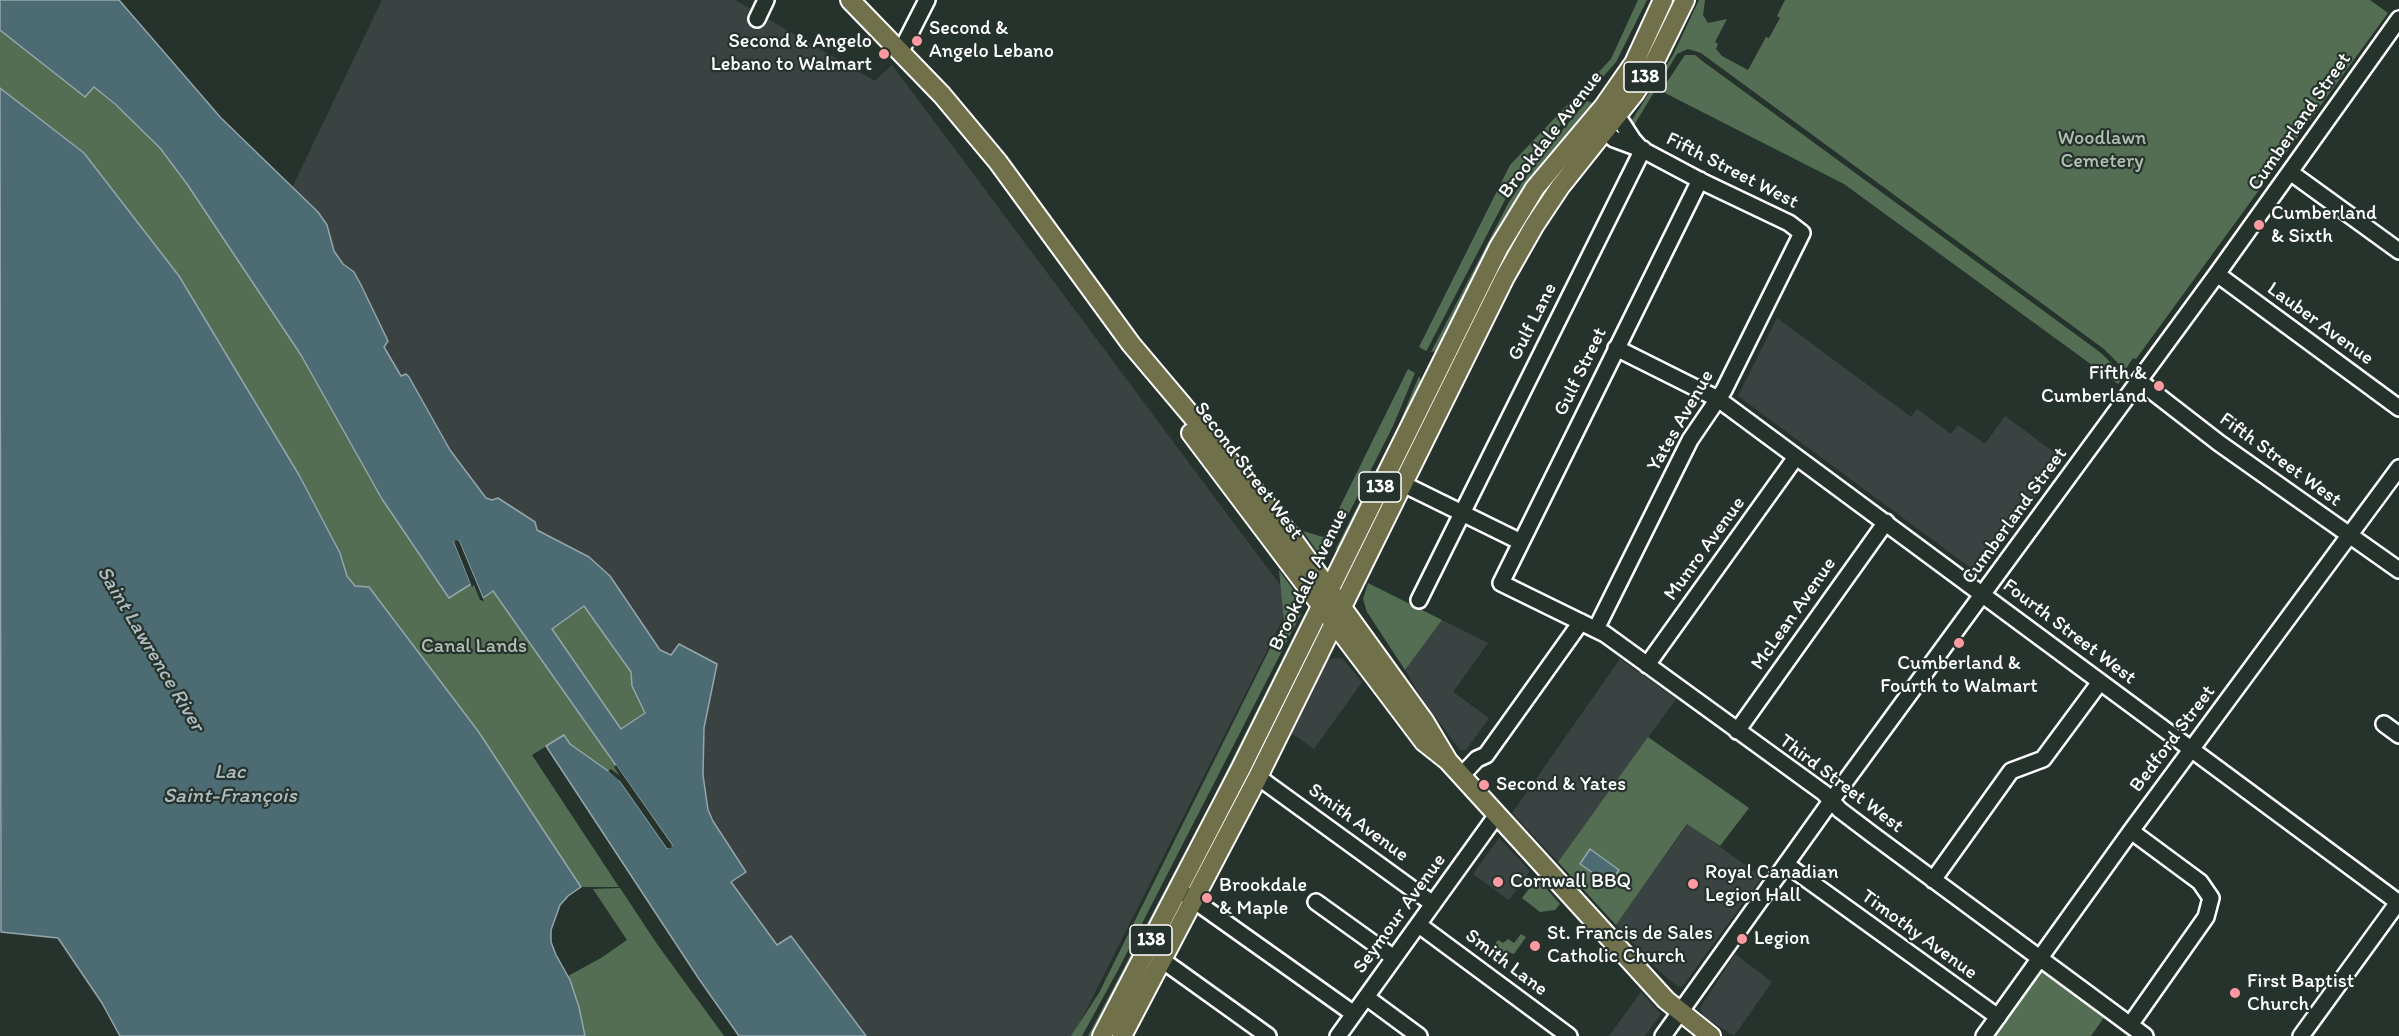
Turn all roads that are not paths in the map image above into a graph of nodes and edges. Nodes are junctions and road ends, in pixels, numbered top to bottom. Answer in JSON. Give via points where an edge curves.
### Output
{"nodes":[{"id":1,"x":766,"y":0,"type":"edge"},
{"id":2,"x":850,"y":0,"type":"edge"},
{"id":3,"x":927,"y":0,"type":"edge"},
{"id":4,"x":1664,"y":0,"type":"edge"},
{"id":5,"x":1685,"y":0,"type":"edge"},
{"id":6,"x":757,"y":19,"type":"dead end"},
{"id":7,"x":2399,"y":19,"type":"edge"},
{"id":8,"x":901,"y":51,"type":"junction"},
{"id":9,"x":1611,"y":111,"type":"junction"},
{"id":10,"x":1597,"y":133,"type":"junction"},
{"id":11,"x":1642,"y":149,"type":"junction"},
{"id":12,"x":2290,"y":172,"type":"junction"},
{"id":13,"x":1700,"y":180,"type":"junction"},
{"id":14,"x":1802,"y":234,"type":"joint"},
{"id":15,"x":2399,"y":251,"type":"edge"},
{"id":16,"x":2217,"y":274,"type":"junction"},
{"id":17,"x":1131,"y":344,"type":"junction"},
{"id":18,"x":1616,"y":348,"type":"junction"},
{"id":19,"x":1434,"y":378,"type":"junction"},
{"id":20,"x":1455,"y":379,"type":"junction"},
{"id":21,"x":2139,"y":381,"type":"junction"},
{"id":22,"x":1718,"y":399,"type":"junction"},
{"id":23,"x":2399,"y":408,"type":"edge"},
{"id":24,"x":1796,"y":457,"type":"junction"},
{"id":25,"x":2399,"y":468,"type":"edge"},
{"id":26,"x":1403,"y":484,"type":"junction"},
{"id":27,"x":1461,"y":513,"type":"junction"},
{"id":28,"x":1886,"y":522,"type":"junction"},
{"id":29,"x":2351,"y":536,"type":"junction"},
{"id":30,"x":1294,"y":542,"type":"junction"},
{"id":31,"x":1521,"y":542,"type":"junction"},
{"id":32,"x":1351,"y":546,"type":"junction"},
{"id":33,"x":2399,"y":570,"type":"edge"},
{"id":34,"x":1500,"y":583,"type":"joint"},
{"id":35,"x":1983,"y":594,"type":"junction"},
{"id":36,"x":1325,"y":597,"type":"junction"},
{"id":37,"x":1419,"y":600,"type":"dead end"},
{"id":38,"x":1338,"y":615,"type":"junction"},
{"id":39,"x":1576,"y":620,"type":"junction"},
{"id":40,"x":1596,"y":629,"type":"junction"},
{"id":41,"x":1647,"y":665,"type":"junction"},
{"id":42,"x":2100,"y":682,"type":"junction"},
{"id":43,"x":2384,"y":724,"type":"dead end"},
{"id":44,"x":1737,"y":731,"type":"junction"},
{"id":45,"x":2399,"y":735,"type":"edge"},
{"id":46,"x":2191,"y":750,"type":"junction"},
{"id":47,"x":1461,"y":776,"type":"junction"},
{"id":48,"x":1258,"y":777,"type":"junction"},
{"id":49,"x":1831,"y":801,"type":"junction"},
{"id":50,"x":1496,"y":816,"type":"junction"},
{"id":51,"x":2131,"y":831,"type":"junction"},
{"id":52,"x":1787,"y":865,"type":"junction"},
{"id":53,"x":1933,"y":880,"type":"junction"},
{"id":54,"x":1178,"y":890,"type":"junction"},
{"id":55,"x":1194,"y":899,"type":"junction"},
{"id":56,"x":1316,"y":902,"type":"dead end"},
{"id":57,"x":2399,"y":902,"type":"edge"},
{"id":58,"x":1433,"y":904,"type":"junction"},
{"id":59,"x":1419,"y":925,"type":"junction"},
{"id":60,"x":1394,"y":958,"type":"junction"},
{"id":61,"x":2039,"y":958,"type":"junction"},
{"id":62,"x":1162,"y":960,"type":"junction"},
{"id":63,"x":1366,"y":997,"type":"junction"},
{"id":64,"x":1680,"y":1012,"type":"junction"},
{"id":65,"x":1354,"y":1014,"type":"junction"},
{"id":66,"x":1998,"y":1017,"type":"junction"},
{"id":67,"x":2130,"y":1025,"type":"junction"},
{"id":68,"x":1102,"y":1036,"type":"edge"},
{"id":69,"x":1122,"y":1036,"type":"edge"},
{"id":70,"x":1268,"y":1036,"type":"edge"},
{"id":71,"x":1338,"y":1036,"type":"edge"},
{"id":72,"x":1419,"y":1036,"type":"edge"},
{"id":73,"x":1569,"y":1036,"type":"edge"},
{"id":74,"x":1663,"y":1036,"type":"edge"},
{"id":75,"x":1711,"y":1036,"type":"edge"},
{"id":76,"x":1984,"y":1036,"type":"edge"},
{"id":77,"x":2145,"y":1036,"type":"edge"},
{"id":78,"x":2301,"y":1036,"type":"edge"}],
"edges":[{"from":1,"to":6,"type":"street"},
{"from":2,"to":8,"type":"main road","name":"Second Street West"},
{"from":3,"to":8,"type":"street"},
{"from":4,"to":9,"type":"main road","name":"Brookdale Avenue","number":"138"},
{"from":5,"to":9,"type":"main road","name":"Brookdale Avenue","number":"138","via":[[1654,63]]},
{"from":7,"to":12,"type":"street","name":"Cumberland Street"},
{"from":8,"to":17,"type":"main road","name":"Second Street West","via":[[998,162]]},
{"from":9,"to":10,"type":"main road","name":"Brookdale Avenue"},
{"from":9,"to":11,"type":"street","name":"Fifth Street West"},
{"from":10,"to":11,"type":"street","name":"Fifth Street West"},
{"from":10,"to":19,"type":"main road","name":"Brookdale Avenue","via":[[1549,170],[1518,213]]},
{"from":10,"to":20,"type":"main road","name":"Brookdale Avenue","via":[[1532,228]]},
{"from":11,"to":13,"type":"street","name":"Fifth Street West"},
{"from":11,"to":27,"type":"street","name":"Gulf Lane"},
{"from":12,"to":15,"type":"street"},
{"from":12,"to":16,"type":"street","name":"Cumberland Street"},
{"from":13,"to":14,"type":"street","name":"Fifth Street West","via":[[1789,223]]},
{"from":13,"to":18,"type":"street","name":"Gulf Street"},
{"from":14,"to":22,"type":"street","name":"Yates Avenue"},
{"from":16,"to":21,"type":"street","name":"Cumberland Street"},
{"from":16,"to":23,"type":"street","name":"Lauber Avenue"},
{"from":17,"to":30,"type":"main road","name":"Second Street West"},
{"from":17,"to":36,"type":"main road","name":"Second Street West","via":[[1205,453]]},
{"from":18,"to":22,"type":"street","name":"Fourth Street West"},
{"from":18,"to":31,"type":"street","name":"Gulf Street"},
{"from":19,"to":20,"type":"main road"},
{"from":19,"to":32,"type":"main road","name":"Brookdale Avenue","number":"138"},
{"from":20,"to":26,"type":"main road","name":"Brookdale Avenue"},
{"from":21,"to":29,"type":"street","name":"Fifth Street West"},
{"from":21,"to":35,"type":"street","name":"Cumberland Street"},
{"from":22,"to":24,"type":"street","name":"Fourth Street West"},
{"from":22,"to":40,"type":"street","name":"Yates Avenue","via":[[1690,440]]},
{"from":24,"to":28,"type":"street","name":"Fourth Street West"},
{"from":24,"to":41,"type":"street","name":"Munro Avenue"},
{"from":25,"to":29,"type":"street","name":"Bedford Street"},
{"from":26,"to":27,"type":"street"},
{"from":26,"to":38,"type":"main road","name":"Brookdale Avenue","number":"138"},
{"from":27,"to":31,"type":"street"},
{"from":27,"to":37,"type":"street","name":"Gulf Lane"},
{"from":28,"to":35,"type":"street","name":"Fourth Street West"},
{"from":28,"to":44,"type":"street","name":"McLean Avenue"},
{"from":29,"to":33,"type":"street","name":"Fifth Street West"},
{"from":29,"to":46,"type":"street","name":"Bedford Street"},
{"from":30,"to":32,"type":"main road","via":[[1307,554],[1324,561],[1338,557]]},
{"from":30,"to":36,"type":"main road","name":"Second Street West"},
{"from":31,"to":34,"type":"street","name":"Gulf Street"},
{"from":32,"to":36,"type":"main road","name":"Brookdale Avenue","number":"138"},
{"from":34,"to":39,"type":"street","name":"Third Street West"},
{"from":35,"to":42,"type":"street","name":"Fourth Street West"},
{"from":35,"to":49,"type":"street","name":"Cumberland Street"},
{"from":36,"to":38,"type":"main road","name":"Second Street West"},
{"from":36,"to":54,"type":"main road","name":"Brookdale Avenue","number":"138"},
{"from":38,"to":47,"type":"main road","name":"Second Street West","via":[[1409,724]]},
{"from":38,"to":48,"type":"main road","name":"Brookdale Avenue","number":"138"},
{"from":39,"to":40,"type":"street","name":"Third Street West"},
{"from":39,"to":47,"type":"street"},
{"from":40,"to":41,"type":"street","name":"Third Street West"},
{"from":41,"to":44,"type":"street","name":"Third Street West"},
{"from":42,"to":46,"type":"street","name":"Fourth Street West"},
{"from":42,"to":53,"type":"street","via":[[2043,759],[2012,771]]},
{"from":43,"to":45,"type":"street"},
{"from":44,"to":49,"type":"street","name":"Third Street West"},
{"from":46,"to":51,"type":"street","name":"Bedford Street"},
{"from":46,"to":57,"type":"street","name":"Fourth Street West"},
{"from":47,"to":50,"type":"main road","name":"Second Street West"},
{"from":48,"to":55,"type":"main road","name":"Brookdale Avenue","number":"138"},
{"from":48,"to":58,"type":"street","name":"Smith Avenue"},
{"from":49,"to":52,"type":"street","name":"Cumberland Street"},
{"from":49,"to":53,"type":"street","name":"Third Street West"},
{"from":50,"to":58,"type":"street","name":"Seymour Avenue"},
{"from":50,"to":64,"type":"main road","name":"Second Street West"},
{"from":51,"to":61,"type":"street","name":"Bedford Street"},
{"from":51,"to":67,"type":"street","via":[[2200,882],[2211,898],[2206,917]]},
{"from":52,"to":64,"type":"street","name":"Cumberland Street"},
{"from":52,"to":66,"type":"street","name":"Timothy Avenue"},
{"from":53,"to":61,"type":"street","name":"Third Street West"},
{"from":54,"to":55,"type":"street"},
{"from":54,"to":68,"type":"main road","name":"Brookdale Avenue","number":"138"},
{"from":55,"to":62,"type":"main road","name":"Brookdale Avenue","number":"138"},
{"from":55,"to":65,"type":"street"},
{"from":56,"to":60,"type":"street"},
{"from":57,"to":78,"type":"street"},
{"from":58,"to":59,"type":"street","name":"Seymour Avenue"},
{"from":59,"to":60,"type":"street","name":"Seymour Avenue"},
{"from":59,"to":73,"type":"street","name":"Smith Lane"},
{"from":60,"to":63,"type":"street","name":"Seymour Avenue"},
{"from":61,"to":66,"type":"street","name":"Bedford Street"},
{"from":61,"to":67,"type":"street","name":"Third Street West"},
{"from":62,"to":69,"type":"main road","name":"Brookdale Avenue","number":"138"},
{"from":62,"to":70,"type":"street"},
{"from":63,"to":65,"type":"street","name":"Seymour Avenue"},
{"from":63,"to":72,"type":"street"},
{"from":64,"to":74,"type":"street","name":"Cumberland Street"},
{"from":64,"to":75,"type":"main road","name":"Second Street West"},
{"from":65,"to":71,"type":"street","name":"Seymour Avenue"},
{"from":66,"to":76,"type":"street","name":"Bedford Street"},
{"from":67,"to":77,"type":"street","name":"Third Street West"}]}
